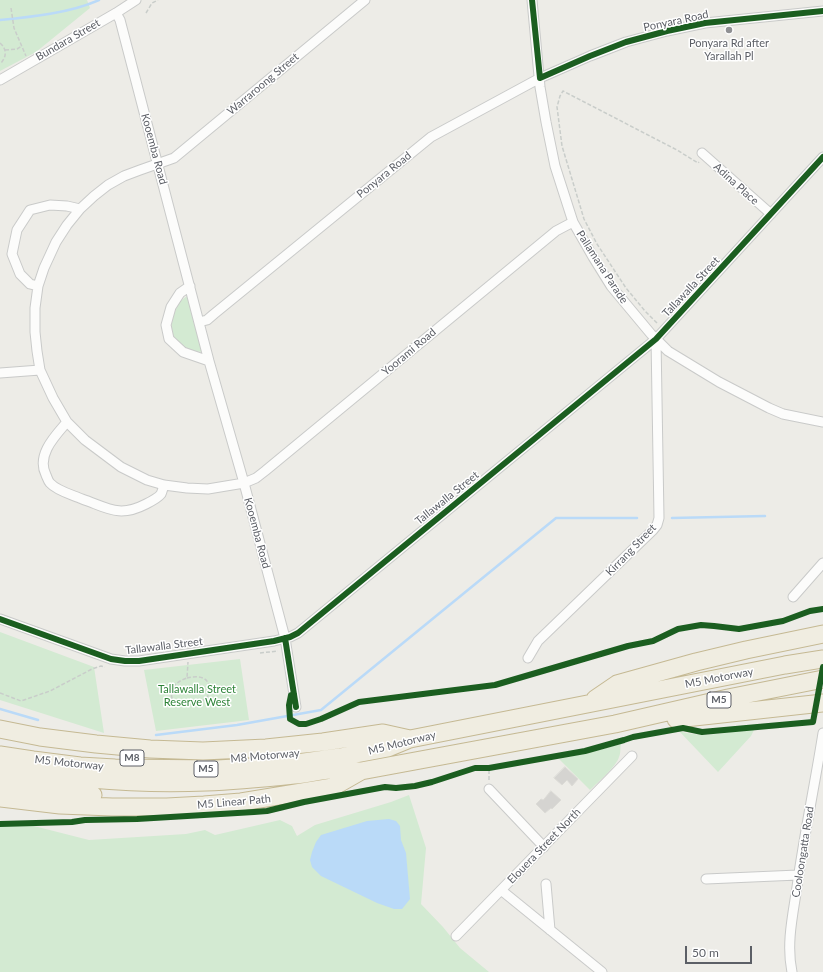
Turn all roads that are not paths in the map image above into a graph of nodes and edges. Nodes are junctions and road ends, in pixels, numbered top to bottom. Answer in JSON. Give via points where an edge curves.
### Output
{"nodes":[{"id":1,"x":136,"y":0,"type":"edge"},
{"id":2,"x":365,"y":0,"type":"edge"},
{"id":3,"x":532,"y":0,"type":"edge"},
{"id":4,"x":823,"y":11,"type":"edge"},
{"id":5,"x":116,"y":13,"type":"junction"},
{"id":6,"x":540,"y":78,"type":"junction"},
{"id":7,"x":0,"y":80,"type":"edge"},
{"id":8,"x":703,"y":154,"type":"road end"},
{"id":9,"x":823,"y":157,"type":"edge"},
{"id":10,"x":158,"y":164,"type":"junction"},
{"id":11,"x":80,"y":209,"type":"junction"},
{"id":12,"x":771,"y":214,"type":"junction"},
{"id":13,"x":573,"y":222,"type":"junction"},
{"id":14,"x":38,"y":286,"type":"junction"},
{"id":15,"x":190,"y":286,"type":"junction"},
{"id":16,"x":199,"y":322,"type":"junction"},
{"id":17,"x":656,"y":339,"type":"junction"},
{"id":18,"x":209,"y":361,"type":"junction"},
{"id":19,"x":40,"y":370,"type":"junction"},
{"id":20,"x":0,"y":372,"type":"edge"},
{"id":21,"x":67,"y":422,"type":"junction"},
{"id":22,"x":823,"y":422,"type":"edge"},
{"id":23,"x":244,"y":483,"type":"junction"},
{"id":24,"x":164,"y":485,"type":"junction"},
{"id":25,"x":823,"y":563,"type":"edge"},
{"id":26,"x":793,"y":597,"type":"dead end"},
{"id":27,"x":0,"y":619,"type":"edge"},
{"id":28,"x":823,"y":634,"type":"edge"},
{"id":29,"x":285,"y":638,"type":"junction"},
{"id":30,"x":528,"y":658,"type":"dead end"},
{"id":31,"x":823,"y":659,"type":"edge"},
{"id":32,"x":823,"y":679,"type":"edge"},
{"id":33,"x":823,"y":703,"type":"edge"},
{"id":34,"x":588,"y":704,"type":"junction"},
{"id":35,"x":296,"y":707,"type":"dead end"},
{"id":36,"x":616,"y":724,"type":"junction"},
{"id":37,"x":0,"y":729,"type":"edge"},
{"id":38,"x":823,"y":734,"type":"edge"},
{"id":39,"x":410,"y":739,"type":"junction"},
{"id":40,"x":0,"y":740,"type":"edge"},
{"id":41,"x":0,"y":755,"type":"edge"},
{"id":42,"x":632,"y":756,"type":"dead end"},
{"id":43,"x":0,"y":768,"type":"edge"},
{"id":44,"x":361,"y":771,"type":"junction"},
{"id":45,"x":0,"y":784,"type":"edge"},
{"id":46,"x":489,"y":790,"type":"road end"},
{"id":47,"x":0,"y":798,"type":"edge"},
{"id":48,"x":544,"y":847,"type":"junction"},
{"id":49,"x":798,"y":876,"type":"junction"},
{"id":50,"x":706,"y":880,"type":"dead end"},
{"id":51,"x":546,"y":884,"type":"dead end"},
{"id":52,"x":501,"y":890,"type":"junction"},
{"id":53,"x":550,"y":930,"type":"junction"},
{"id":54,"x":456,"y":936,"type":"dead end"},
{"id":55,"x":602,"y":972,"type":"edge"},
{"id":56,"x":792,"y":972,"type":"edge"}],
"edges":[{"from":1,"to":5,"type":"street","name":"Bundara Street"},
{"from":2,"to":10,"type":"street","name":"Warraroong Street","via":[[174,158]]},
{"from":3,"to":6,"type":"street","name":"Pallamana Parade"},
{"from":4,"to":6,"type":"street","name":"Ponyara Road","via":[[705,23],[626,42]]},
{"from":5,"to":7,"type":"street","name":"Bundara Street"},
{"from":5,"to":10,"type":"street","name":"Kooemba Road"},
{"from":6,"to":13,"type":"street","name":"Pallamana Parade","via":[[555,166]]},
{"from":6,"to":16,"type":"street","name":"Ponyara Road","via":[[431,137],[207,320]]},
{"from":8,"to":12,"type":"street","name":"Adina Place"},
{"from":9,"to":12,"type":"street","name":"Tallawalla Street"},
{"from":10,"to":11,"type":"street","name":"Warraroong Street","via":[[124,176],[108,185]]},
{"from":10,"to":15,"type":"street","name":"Kooemba Road"},
{"from":11,"to":14,"type":"street","name":"Warraroong Street","via":[[56,242]]},
{"from":11,"to":14,"type":"street","via":[[50,205],[30,210],[17,230],[12,254],[20,274],[30,284]]},
{"from":12,"to":17,"type":"street","name":"Tallawalla Street"},
{"from":13,"to":17,"type":"street","name":"Pallamana Parade","via":[[611,286]]},
{"from":13,"to":23,"type":"street","name":"Yoorami Road","via":[[556,231],[265,471]]},
{"from":14,"to":19,"type":"street","name":"Warraroong Street","via":[[35,332]]},
{"from":15,"to":16,"type":"street","name":"Kooemba Road"},
{"from":15,"to":18,"type":"street","via":[[180,293],[171,307],[166,325],[169,339],[183,352]]},
{"from":16,"to":18,"type":"street","name":"Kooemba Road"},
{"from":17,"to":22,"type":"street","name":"Pallamana Parade","via":[[668,351],[769,408],[783,414]]},
{"from":17,"to":29,"type":"street","name":"Tallawalla Street","via":[[298,633]]},
{"from":17,"to":30,"type":"street","name":"Kirrang Street","via":[[659,518],[657,525],[538,641]]},
{"from":18,"to":23,"type":"street","name":"Kooemba Road"},
{"from":19,"to":20,"type":"street"},
{"from":19,"to":21,"type":"street","name":"Yoorami Road"},
{"from":21,"to":24,"type":"street","name":"Yoorami Road","via":[[90,444],[122,467],[146,480]]},
{"from":21,"to":24,"type":"street","via":[[53,437],[46,448],[44,458],[44,470],[50,483],[63,492],[115,511],[127,512],[152,501],[160,494]]},
{"from":23,"to":24,"type":"street","name":"Yoorami Road","via":[[208,489]]},
{"from":23,"to":29,"type":"street","name":"Kooemba Road"},
{"from":25,"to":26,"type":"street"},
{"from":27,"to":29,"type":"street","name":"Tallawalla Street","via":[[111,659],[125,661]]},
{"from":28,"to":34,"type":"highway","via":[[617,684]]},
{"from":29,"to":35,"type":"street","name":"Kooemba Road"},
{"from":31,"to":34,"type":"highway","name":"M5 Motorway","number":"M5"},
{"from":32,"to":36,"type":"highway","name":"M5 Motorway","number":"M5"},
{"from":33,"to":36,"type":"highway"},
{"from":34,"to":39,"type":"highway","name":"M5 Motorway","number":"M5"},
{"from":36,"to":44,"type":"highway","name":"M5 Motorway","number":"M5"},
{"from":37,"to":39,"type":"highway","via":[[40,737],[150,750],[266,748],[345,740],[383,733]]},
{"from":38,"to":49,"type":"street","name":"Cooloongatta Road"},
{"from":39,"to":40,"type":"highway","name":"M8 Motorway","number":"M8","via":[[384,739],[266,757],[193,760],[79,754]]},
{"from":39,"to":41,"type":"highway","name":"M5 Motorway","number":"M5","via":[[388,748],[340,757],[253,768],[115,768]]},
{"from":42,"to":48,"type":"street","name":"Elouera Street North"},
{"from":43,"to":44,"type":"highway","name":"M5 Motorway","number":"M5","via":[[98,780],[148,783],[259,779],[330,770]]},
{"from":44,"to":45,"type":"highway","via":[[332,781],[300,786],[255,792],[171,797],[79,794]]},
{"from":44,"to":47,"type":"highway","via":[[333,787],[241,802],[204,805],[112,807],[60,805]]},
{"from":46,"to":48,"type":"street"},
{"from":48,"to":52,"type":"street","name":"Elouera Street North"},
{"from":49,"to":50,"type":"street"},
{"from":49,"to":56,"type":"street","name":"Cooloongatta Road","via":[[790,936]]},
{"from":51,"to":53,"type":"street"},
{"from":52,"to":53,"type":"street"},
{"from":52,"to":54,"type":"street","name":"Elouera Street North"},
{"from":53,"to":55,"type":"street"}]}
